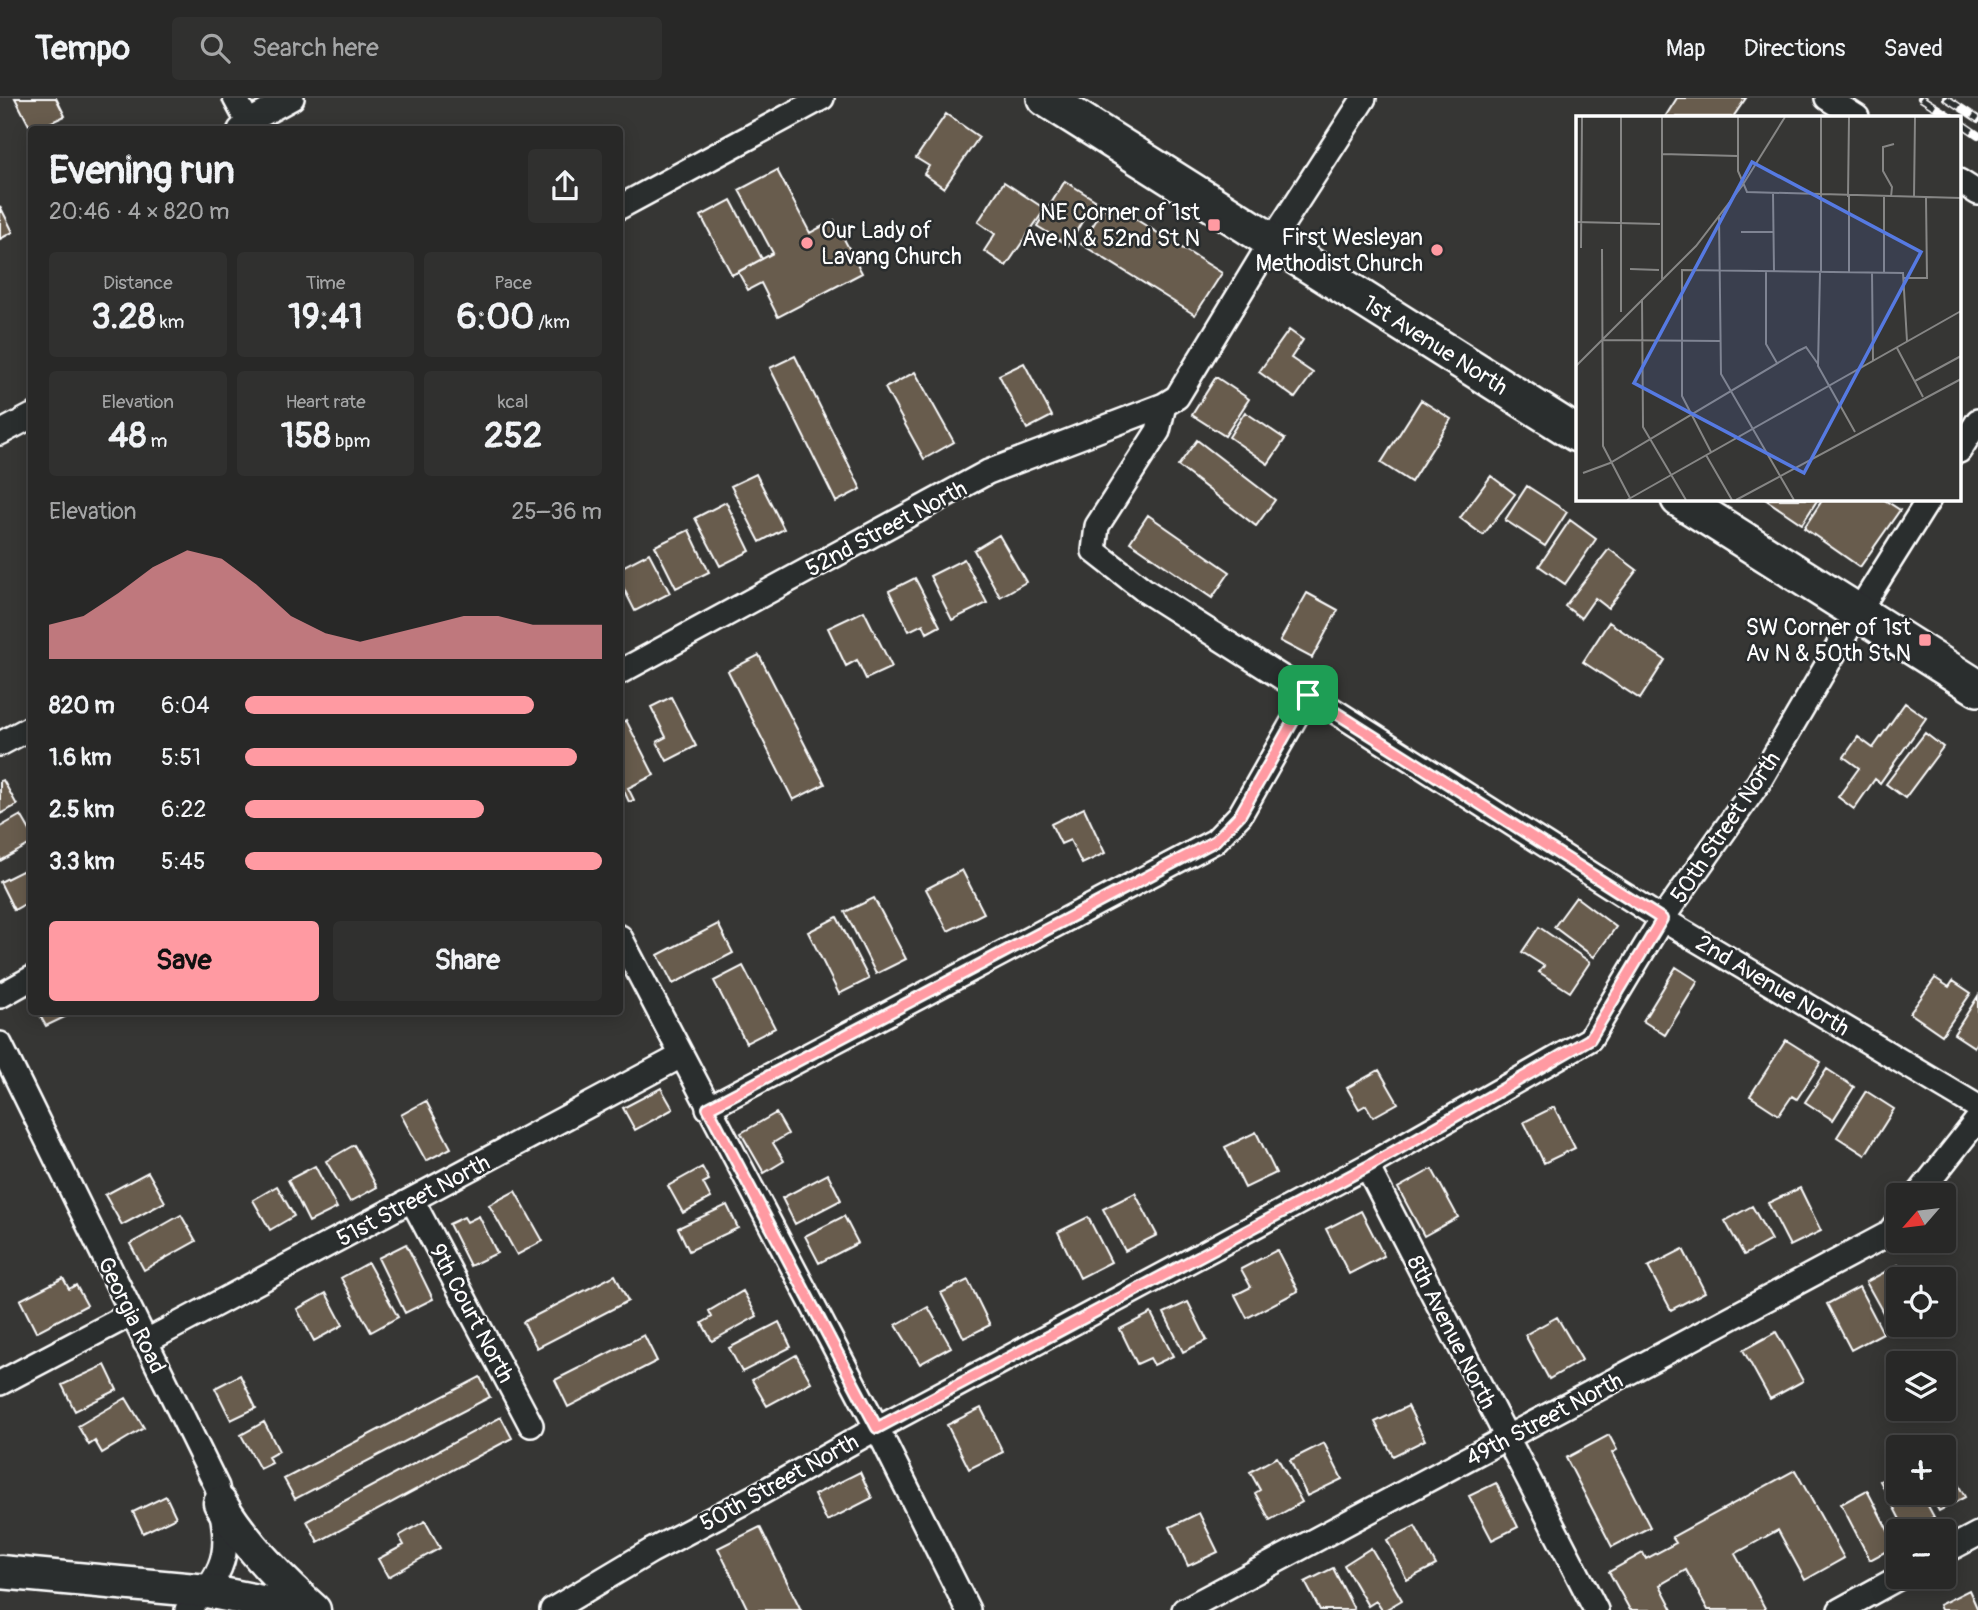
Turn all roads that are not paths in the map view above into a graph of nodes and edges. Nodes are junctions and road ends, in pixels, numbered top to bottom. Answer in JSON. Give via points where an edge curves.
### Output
{"nodes":[{"id":1,"x":235,"y":98,"type":"edge"},
{"id":2,"x":292,"y":98,"type":"edge"},
{"id":3,"x":822,"y":98,"type":"edge"},
{"id":4,"x":1045,"y":98,"type":"edge"},
{"id":5,"x":1364,"y":98,"type":"edge"},
{"id":6,"x":1827,"y":98,"type":"edge"},
{"id":7,"x":1855,"y":116,"type":"edge"},
{"id":8,"x":244,"y":126,"type":"edge"},
{"id":9,"x":1960,"y":182,"type":"edge"},
{"id":10,"x":1978,"y":194,"type":"edge"},
{"id":11,"x":623,"y":205,"type":"edge"},
{"id":12,"x":1271,"y":242,"type":"junction"},
{"id":13,"x":1164,"y":405,"type":"junction"},
{"id":14,"x":28,"y":418,"type":"edge"},
{"id":15,"x":1978,"y":421,"type":"edge"},
{"id":16,"x":0,"y":433,"type":"edge"},
{"id":17,"x":1576,"y":434,"type":"edge"},
{"id":18,"x":1960,"y":450,"type":"edge"},
{"id":19,"x":1681,"y":500,"type":"edge"},
{"id":20,"x":1928,"y":500,"type":"edge"},
{"id":21,"x":1144,"y":590,"type":"joint"},
{"id":22,"x":1858,"y":612,"type":"junction"},
{"id":23,"x":623,"y":670,"type":"edge"},
{"id":24,"x":1978,"y":688,"type":"edge"},
{"id":25,"x":1308,"y":695,"type":"junction"},
{"id":26,"x":28,"y":729,"type":"edge"},
{"id":27,"x":0,"y":744,"type":"edge"},
{"id":28,"x":1662,"y":919,"type":"junction"},
{"id":29,"x":623,"y":943,"type":"edge"},
{"id":30,"x":28,"y":980,"type":"edge"},
{"id":31,"x":0,"y":996,"type":"edge"},
{"id":32,"x":0,"y":1044,"type":"edge"},
{"id":33,"x":681,"y":1056,"type":"junction"},
{"id":34,"x":1978,"y":1107,"type":"edge"},
{"id":35,"x":708,"y":1108,"type":"junction"},
{"id":36,"x":1978,"y":1119,"type":"edge"},
{"id":37,"x":1367,"y":1167,"type":"junction"},
{"id":38,"x":1927,"y":1183,"type":"edge"},
{"id":39,"x":412,"y":1200,"type":"junction"},
{"id":40,"x":1886,"y":1235,"type":"edge"},
{"id":41,"x":131,"y":1314,"type":"junction"},
{"id":42,"x":145,"y":1342,"type":"junction"},
{"id":43,"x":0,"y":1383,"type":"edge"},
{"id":44,"x":531,"y":1425,"type":"dead end"},
{"id":45,"x":877,"y":1428,"type":"junction"},
{"id":46,"x":1508,"y":1439,"type":"junction"},
{"id":47,"x":220,"y":1503,"type":"junction"},
{"id":48,"x":1978,"y":1534,"type":"edge"},
{"id":49,"x":1956,"y":1546,"type":"edge"},
{"id":50,"x":0,"y":1572,"type":"edge"},
{"id":51,"x":1886,"y":1585,"type":"edge"},
{"id":52,"x":197,"y":1600,"type":"edge"},
{"id":53,"x":302,"y":1610,"type":"edge"},
{"id":54,"x":314,"y":1610,"type":"edge"},
{"id":55,"x":552,"y":1610,"type":"edge"},
{"id":56,"x":968,"y":1610,"type":"edge"},
{"id":57,"x":1184,"y":1610,"type":"edge"},
{"id":58,"x":1596,"y":1610,"type":"edge"},
{"id":59,"x":1840,"y":1610,"type":"edge"}],
"edges":[{"from":1,"to":8,"type":"street"},
{"from":2,"to":8,"type":"street"},
{"from":3,"to":11,"type":"street"},
{"from":4,"to":12,"type":"main road","name":"1st Avenue North"},
{"from":5,"to":12,"type":"street","name":"52nd Street North"},
{"from":6,"to":7,"type":"street"},
{"from":9,"to":10,"type":"street"},
{"from":12,"to":13,"type":"street","name":"52nd Street North","via":[[1177,397]]},
{"from":12,"to":17,"type":"main road","name":"1st Avenue North"},
{"from":13,"to":21,"type":"street","name":"52nd Street North","via":[[1158,431],[1097,526],[1094,551]]},
{"from":13,"to":23,"type":"street","name":"52nd Street North","via":[[988,472]]},
{"from":14,"to":16,"type":"street"},
{"from":15,"to":18,"type":"street"},
{"from":19,"to":22,"type":"main road"},
{"from":20,"to":22,"type":"street","name":"50th Street North"},
{"from":21,"to":25,"type":"street","name":"2nd Avenue North"},
{"from":22,"to":24,"type":"main road"},
{"from":22,"to":28,"type":"street","name":"50th Street North","via":[[1759,782]]},
{"from":25,"to":28,"type":"street","name":"2nd Avenue North"},
{"from":25,"to":35,"type":"street","via":[[1240,815],[1215,841]]},
{"from":26,"to":27,"type":"street"},
{"from":28,"to":34,"type":"street","name":"2nd Avenue North"},
{"from":28,"to":37,"type":"street","name":"50th Street North","via":[[1590,1039]]},
{"from":29,"to":33,"type":"street"},
{"from":30,"to":31,"type":"street"},
{"from":32,"to":41,"type":"street","name":"Georgia Road"},
{"from":33,"to":35,"type":"street"},
{"from":33,"to":39,"type":"street","name":"51st Street North"},
{"from":35,"to":45,"type":"street"},
{"from":36,"to":38,"type":"street"},
{"from":37,"to":45,"type":"street","name":"50th Street North"},
{"from":37,"to":46,"type":"street","name":"8th Avenue North"},
{"from":39,"to":42,"type":"street","name":"51st Street North"},
{"from":39,"to":44,"type":"street","name":"9th Court North"},
{"from":40,"to":46,"type":"street","name":"49th Street North"},
{"from":41,"to":42,"type":"street","name":"Georgia Road"},
{"from":41,"to":43,"type":"street"},
{"from":42,"to":47,"type":"street","name":"Georgia Road","via":[[217,1487]]},
{"from":45,"to":55,"type":"street","name":"50th Street North","via":[[650,1551]]},
{"from":45,"to":56,"type":"street"},
{"from":46,"to":57,"type":"street","name":"49th Street North"},
{"from":46,"to":58,"type":"street","name":"8th Avenue North"},
{"from":47,"to":52,"type":"street","name":"Georgia Road","via":[[226,1531],[221,1568]]},
{"from":47,"to":54,"type":"main road","via":[[271,1570]]},
{"from":48,"to":49,"type":"street"},
{"from":50,"to":52,"type":"main road"},
{"from":51,"to":59,"type":"street"},
{"from":52,"to":53,"type":"main road"}]}
